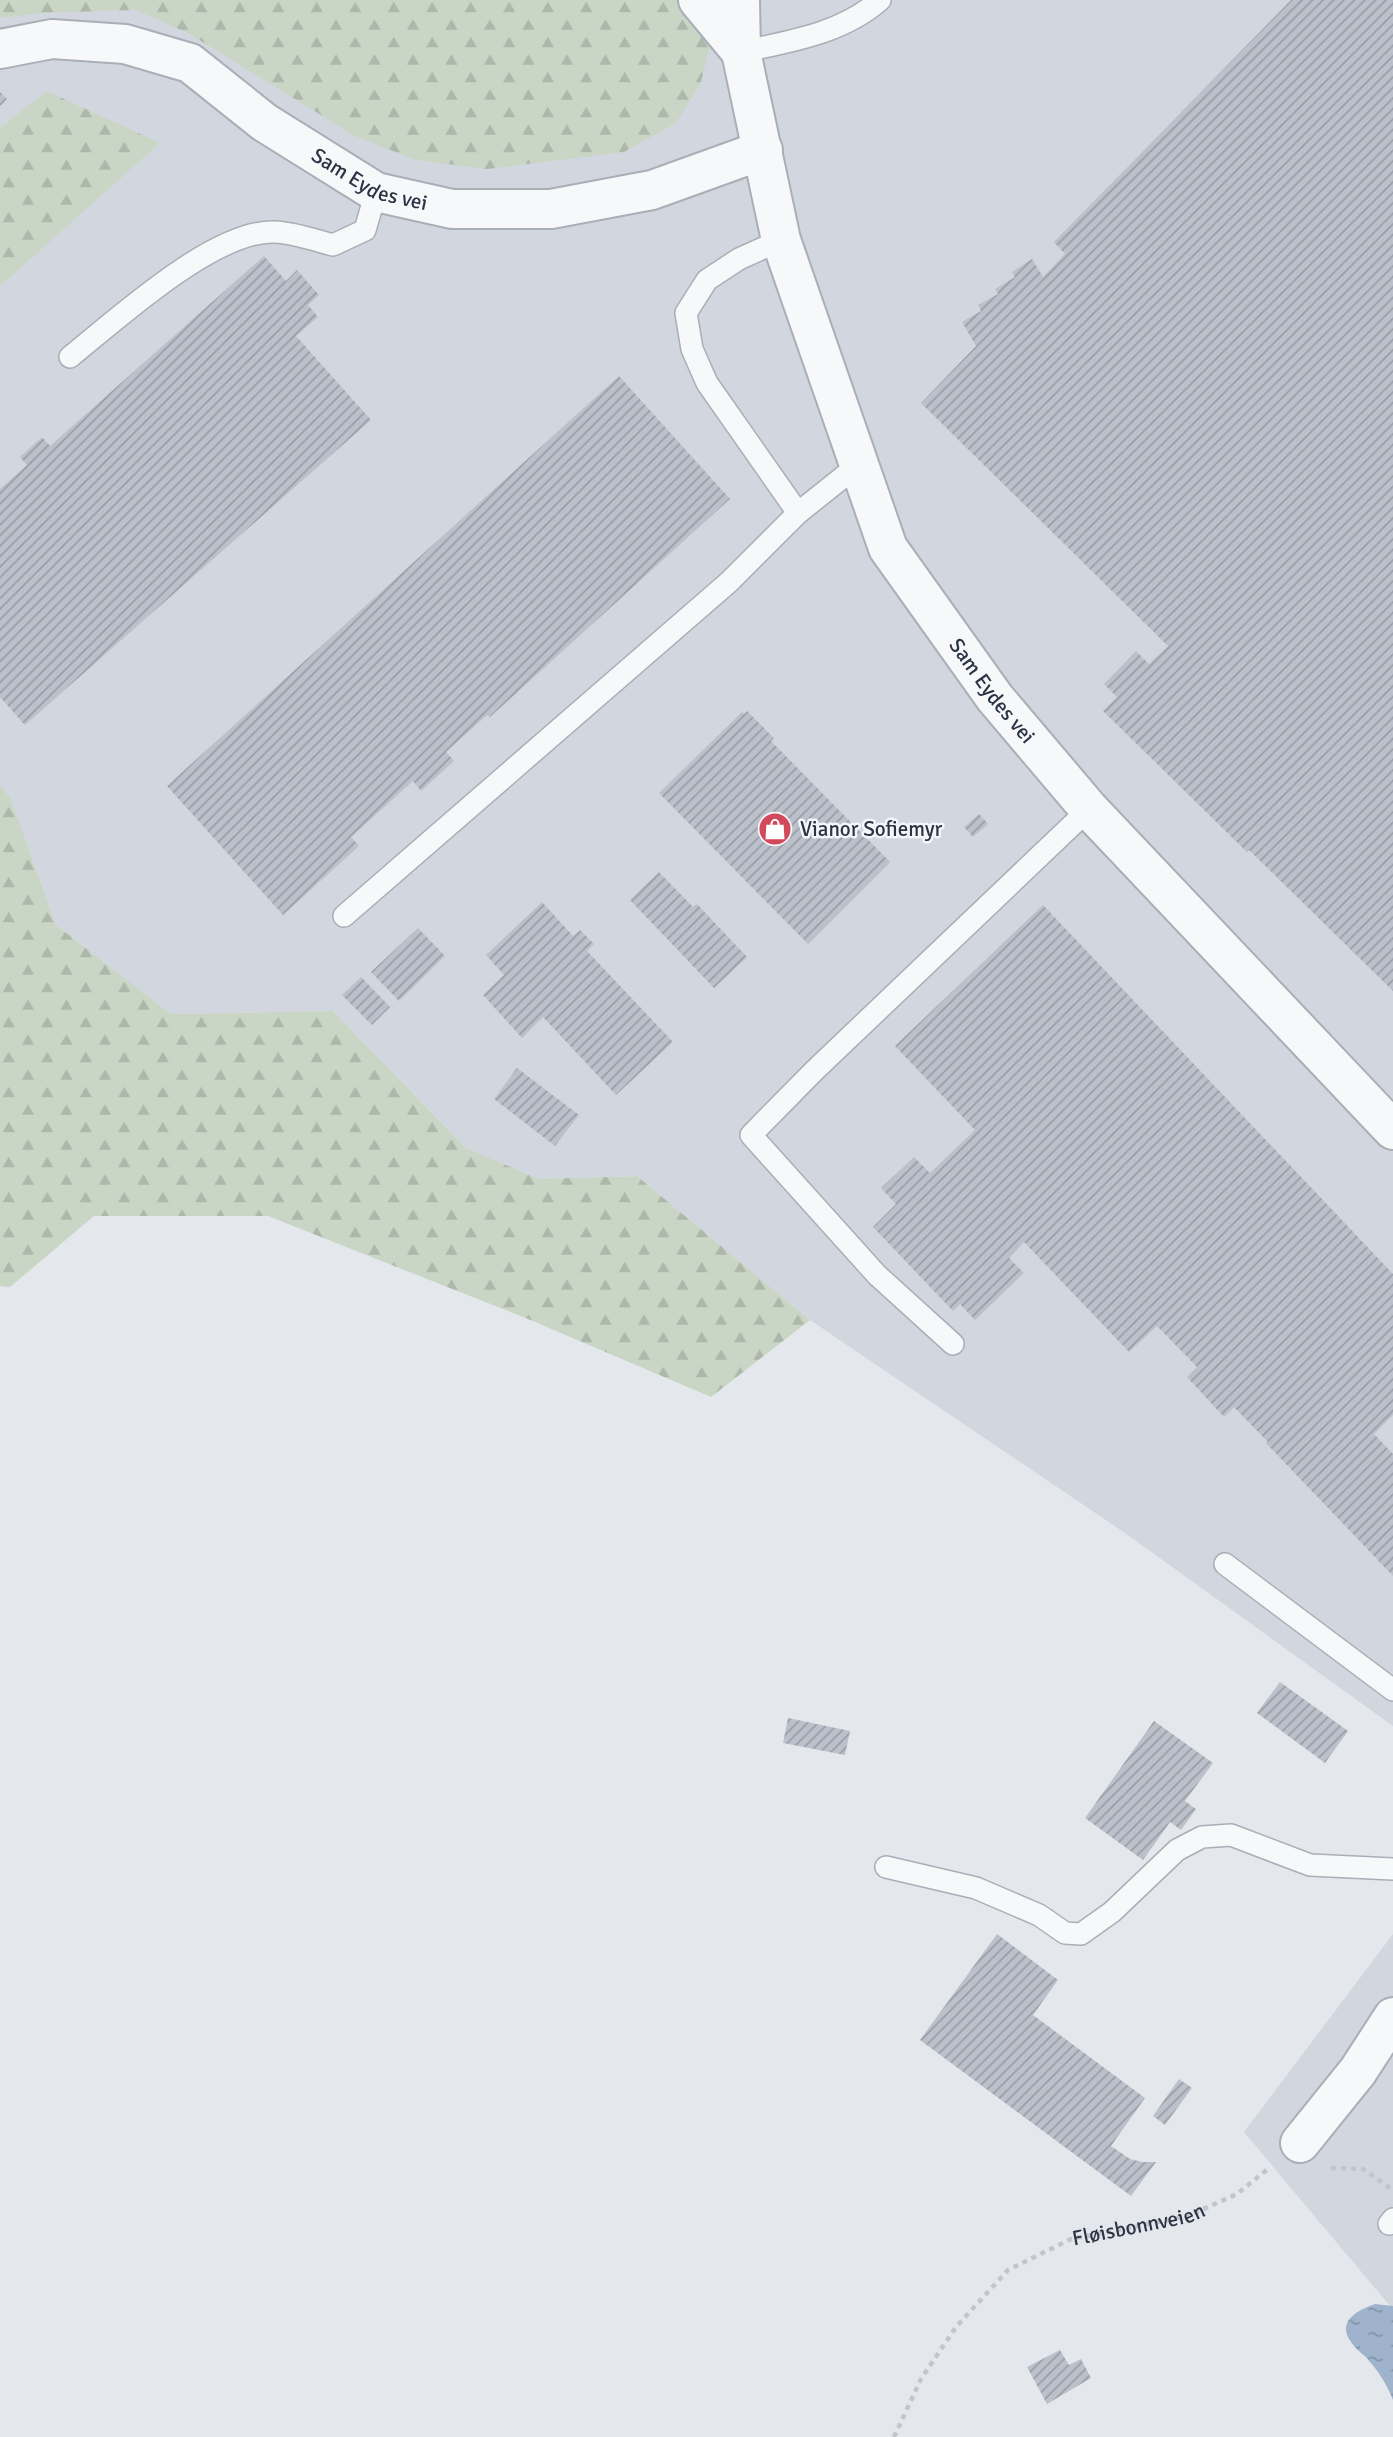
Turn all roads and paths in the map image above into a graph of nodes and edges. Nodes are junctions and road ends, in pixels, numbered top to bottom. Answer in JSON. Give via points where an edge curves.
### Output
{"nodes":[{"id":1,"x":698,"y":0,"type":"edge"},
{"id":2,"x":740,"y":0,"type":"edge"},
{"id":3,"x":880,"y":0,"type":"edge"},
{"id":4,"x":0,"y":49,"type":"edge"},
{"id":5,"x":741,"y":52,"type":"junction"},
{"id":6,"x":762,"y":150,"type":"junction"},
{"id":7,"x":376,"y":192,"type":"junction"},
{"id":8,"x":780,"y":240,"type":"junction"},
{"id":9,"x":70,"y":357,"type":"dead end"},
{"id":10,"x":857,"y":466,"type":"junction"},
{"id":11,"x":798,"y":513,"type":"junction"},
{"id":12,"x":1088,"y":809,"type":"junction"},
{"id":13,"x":344,"y":916,"type":"dead end"},
{"id":14,"x":1393,"y":1130,"type":"edge"},
{"id":15,"x":953,"y":1345,"type":"dead end"},
{"id":16,"x":1225,"y":1564,"type":"dead end"},
{"id":17,"x":1393,"y":1690,"type":"edge"},
{"id":18,"x":886,"y":1867,"type":"dead end"},
{"id":19,"x":1393,"y":1869,"type":"edge"},
{"id":20,"x":1393,"y":2017,"type":"edge"},
{"id":21,"x":1313,"y":2155,"type":"junction"},
{"id":22,"x":1393,"y":2190,"type":"edge"},
{"id":23,"x":894,"y":2437,"type":"edge"}],
"edges":[{"from":1,"to":5,"type":"street","name":"Sam Eydes vei"},
{"from":2,"to":5,"type":"street","name":"Sam Eydes vei"},
{"from":3,"to":5,"type":"lane","via":[[821,34]]},
{"from":4,"to":7,"type":"street","name":"Sam Eydes vei","via":[[52,38],[125,44],[190,63],[264,122]]},
{"from":5,"to":6,"type":"street","name":"Sam Eydes vei"},
{"from":6,"to":7,"type":"street","name":"Sam Eydes vei","via":[[652,190],[551,209],[452,209]]},
{"from":6,"to":8,"type":"street","name":"Sam Eydes vei"},
{"from":7,"to":9,"type":"lane","via":[[365,230],[333,246],[273,231],[242,237],[203,256],[154,290]]},
{"from":8,"to":10,"type":"street","name":"Sam Eydes vei"},
{"from":8,"to":11,"type":"lane","via":[[706,280],[687,313],[692,349],[707,383]]},
{"from":10,"to":11,"type":"lane"},
{"from":10,"to":12,"type":"street","name":"Sam Eydes vei","via":[[888,548],[995,698]]},
{"from":11,"to":13,"type":"lane","via":[[729,582]]},
{"from":12,"to":14,"type":"street","name":"Sam Eydes vei"},
{"from":12,"to":15,"type":"lane","via":[[751,1135],[877,1275]]},
{"from":16,"to":17,"type":"lane"},
{"from":18,"to":19,"type":"lane","via":[[976,1888],[1039,1915],[1065,1933],[1081,1934],[1112,1912],[1177,1850],[1202,1837],[1231,1835],[1310,1864]]},
{"from":20,"to":21,"type":"street"},
{"from":21,"to":22,"type":"path","via":[[1363,2169]]},
{"from":21,"to":23,"type":"path","name":"Fløisbonnveien","via":[[1188,2216],[1071,2239],[1008,2270],[956,2327],[921,2379]]}]}
